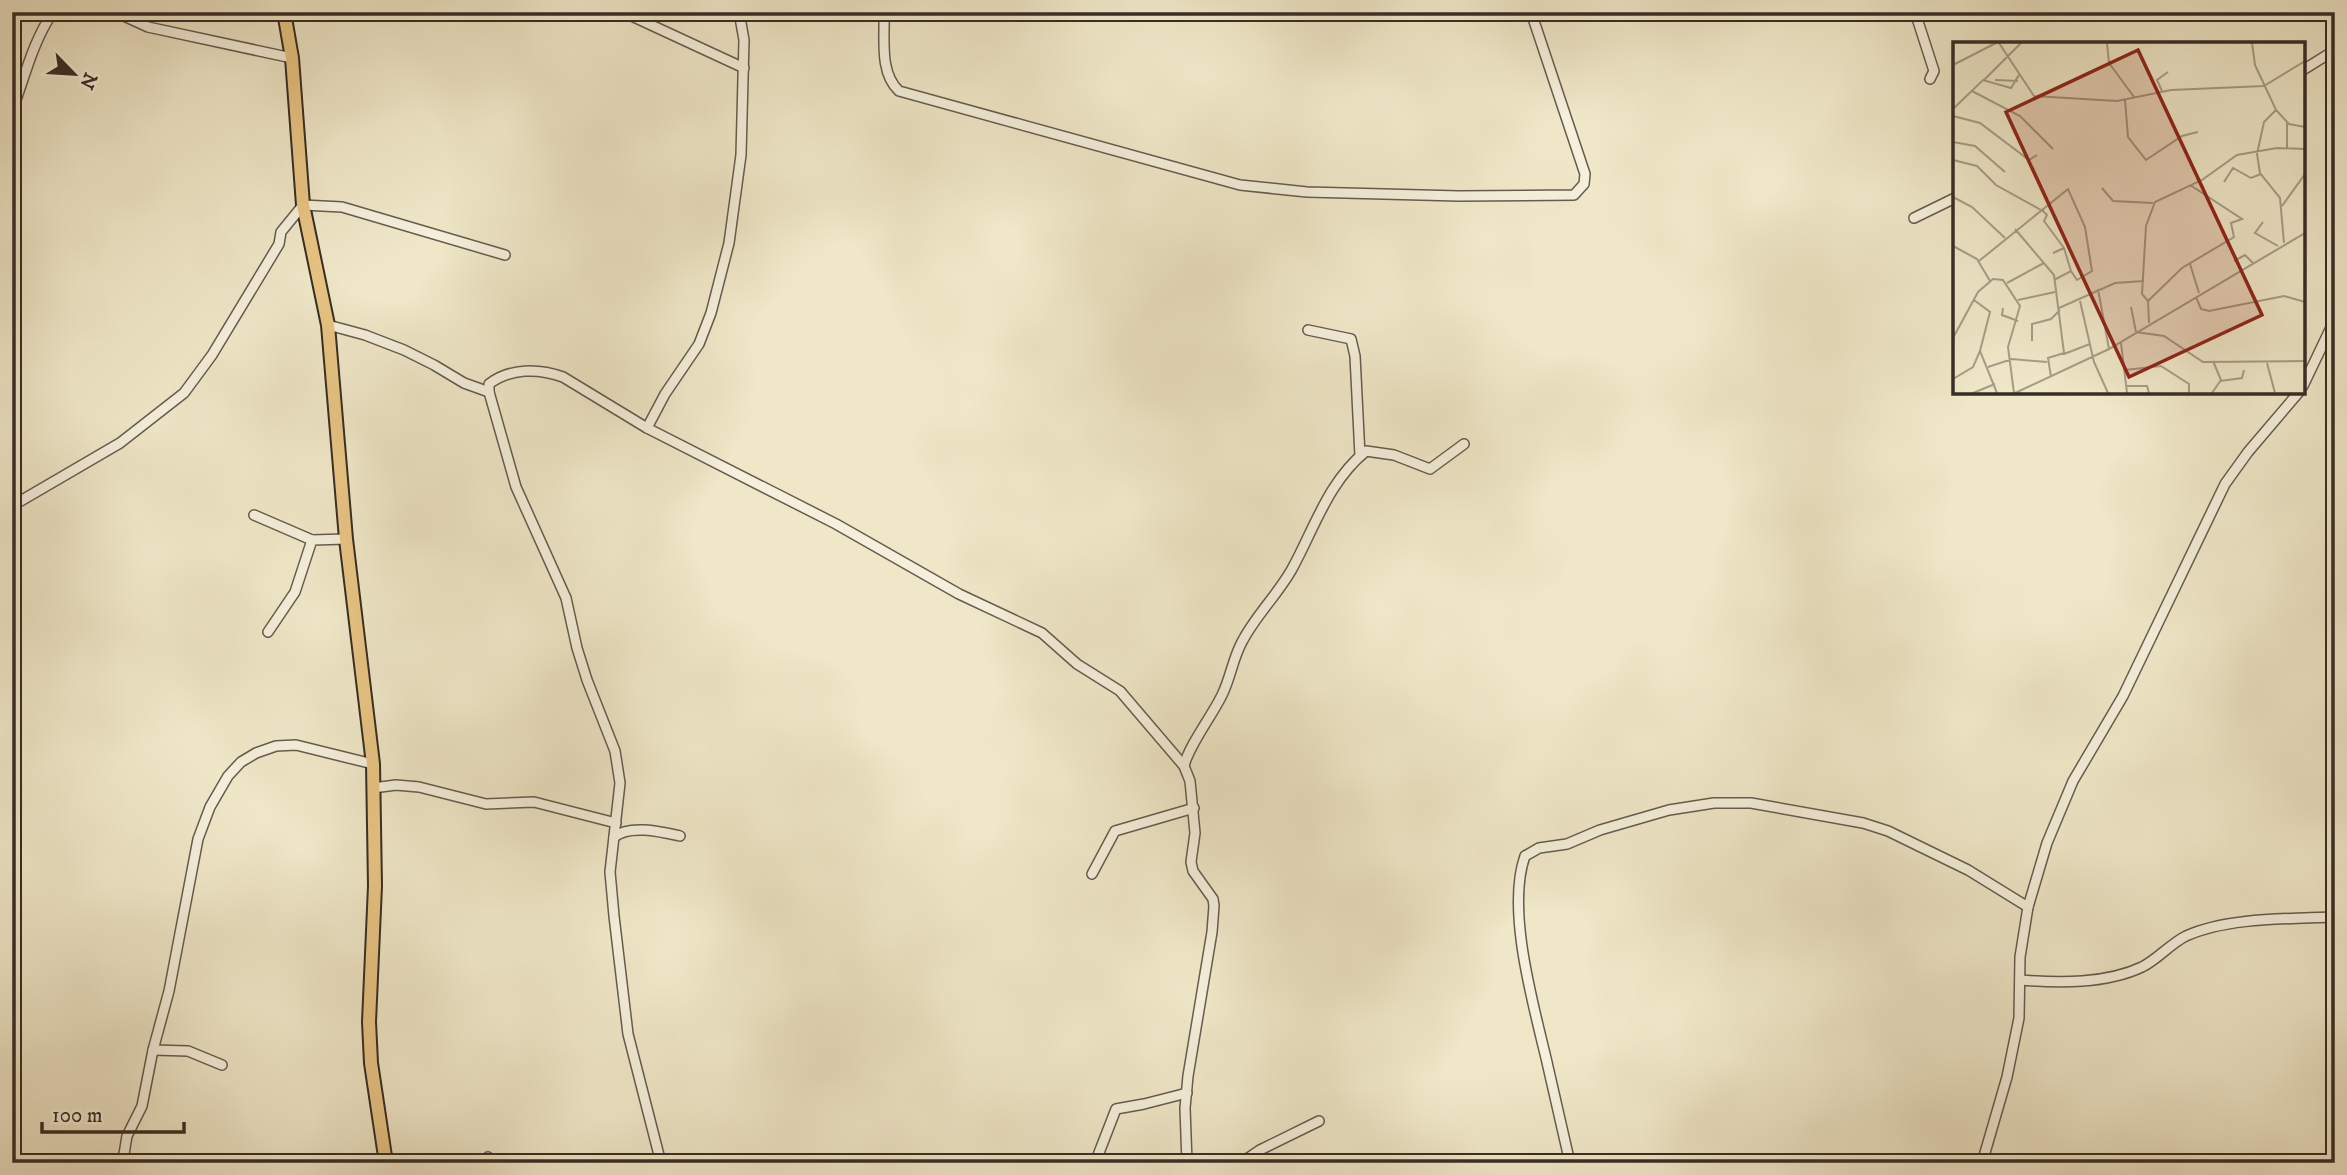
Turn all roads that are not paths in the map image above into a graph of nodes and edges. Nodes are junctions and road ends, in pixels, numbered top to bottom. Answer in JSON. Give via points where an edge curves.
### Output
{"nodes":[{"id":1,"x":52,"y":12,"type":"edge"},
{"id":2,"x":115,"y":12,"type":"edge"},
{"id":3,"x":284,"y":12,"type":"edge"},
{"id":4,"x":623,"y":12,"type":"edge"},
{"id":5,"x":739,"y":12,"type":"edge"},
{"id":6,"x":884,"y":12,"type":"edge"},
{"id":7,"x":1531,"y":12,"type":"edge"},
{"id":8,"x":1915,"y":12,"type":"edge"},
{"id":9,"x":2335,"y":50,"type":"edge"},
{"id":10,"x":292,"y":58,"type":"junction"},
{"id":11,"x":744,"y":68,"type":"junction"},
{"id":12,"x":2305,"y":69,"type":"edge"},
{"id":13,"x":1930,"y":79,"type":"dead end"},
{"id":14,"x":12,"y":111,"type":"edge"},
{"id":15,"x":1953,"y":199,"type":"edge"},
{"id":16,"x":303,"y":205,"type":"junction"},
{"id":17,"x":1914,"y":218,"type":"dead end"},
{"id":18,"x":505,"y":255,"type":"dead end"},
{"id":19,"x":2335,"y":319,"type":"edge"},
{"id":20,"x":328,"y":325,"type":"junction"},
{"id":21,"x":1308,"y":330,"type":"dead end"},
{"id":22,"x":2305,"y":382,"type":"edge"},
{"id":23,"x":489,"y":392,"type":"junction"},
{"id":24,"x":2297,"y":394,"type":"edge"},
{"id":25,"x":647,"y":428,"type":"junction"},
{"id":26,"x":1464,"y":444,"type":"dead end"},
{"id":27,"x":1360,"y":456,"type":"junction"},
{"id":28,"x":12,"y":506,"type":"edge"},
{"id":29,"x":254,"y":515,"type":"dead end"},
{"id":30,"x":346,"y":539,"type":"junction"},
{"id":31,"x":312,"y":540,"type":"junction"},
{"id":32,"x":268,"y":632,"type":"dead end"},
{"id":33,"x":373,"y":764,"type":"junction"},
{"id":34,"x":1184,"y":766,"type":"junction"},
{"id":35,"x":373,"y":788,"type":"junction"},
{"id":36,"x":1194,"y":808,"type":"junction"},
{"id":37,"x":616,"y":823,"type":"junction"},
{"id":38,"x":680,"y":836,"type":"dead end"},
{"id":39,"x":614,"y":837,"type":"junction"},
{"id":40,"x":1092,"y":874,"type":"dead end"},
{"id":41,"x":2028,"y":907,"type":"junction"},
{"id":42,"x":2335,"y":917,"type":"edge"},
{"id":43,"x":2020,"y":980,"type":"junction"},
{"id":44,"x":153,"y":1050,"type":"junction"},
{"id":45,"x":222,"y":1065,"type":"dead end"},
{"id":46,"x":1187,"y":1093,"type":"junction"},
{"id":47,"x":1320,"y":1121,"type":"dead end"},
{"id":48,"x":118,"y":1163,"type":"edge"},
{"id":49,"x":386,"y":1163,"type":"edge"},
{"id":50,"x":661,"y":1163,"type":"edge"},
{"id":51,"x":1095,"y":1163,"type":"edge"},
{"id":52,"x":1187,"y":1163,"type":"edge"},
{"id":53,"x":1241,"y":1163,"type":"edge"},
{"id":54,"x":1570,"y":1163,"type":"edge"},
{"id":55,"x":1982,"y":1163,"type":"edge"}],
"edges":[{"from":1,"to":14,"type":"street","via":[[32,51]]},
{"from":2,"to":10,"type":"street","via":[[148,27]]},
{"from":3,"to":10,"type":"main road"},
{"from":4,"to":11,"type":"street"},
{"from":5,"to":11,"type":"street"},
{"from":6,"to":7,"type":"street","via":[[887,74],[899,91],[1193,173],[1240,185],[1307,192],[1574,195],[1584,184],[1584,174]]},
{"from":8,"to":13,"type":"street","via":[[1934,71]]},
{"from":9,"to":12,"type":"street"},
{"from":10,"to":16,"type":"main road"},
{"from":11,"to":25,"type":"street","via":[[737,191],[716,292],[699,344]]},
{"from":15,"to":17,"type":"street"},
{"from":16,"to":18,"type":"street","via":[[342,207]]},
{"from":16,"to":20,"type":"main road"},
{"from":16,"to":28,"type":"street","via":[[281,232],[279,244],[184,393],[120,443]]},
{"from":19,"to":22,"type":"street"},
{"from":20,"to":23,"type":"street","via":[[404,350]]},
{"from":20,"to":30,"type":"main road"},
{"from":21,"to":27,"type":"street","via":[[1351,339]]},
{"from":23,"to":25,"type":"street","via":[[489,384],[507,373],[548,372]]},
{"from":23,"to":37,"type":"street","via":[[516,487],[566,598],[587,680],[615,751],[620,783]]},
{"from":24,"to":41,"type":"street","via":[[2248,452],[2219,496],[2123,696],[2073,781],[2047,842]]},
{"from":25,"to":34,"type":"street","via":[[836,524],[959,594],[1042,633],[1077,664],[1120,691]]},
{"from":26,"to":27,"type":"street","via":[[1430,470],[1372,450]]},
{"from":27,"to":34,"type":"street","via":[[1327,496],[1290,573],[1243,640],[1223,693]]},
{"from":29,"to":31,"type":"street"},
{"from":30,"to":31,"type":"street"},
{"from":30,"to":33,"type":"main road"},
{"from":31,"to":32,"type":"street","via":[[295,592]]},
{"from":33,"to":35,"type":"main road"},
{"from":33,"to":44,"type":"street","via":[[296,745],[276,746],[248,757],[228,776],[198,839]]},
{"from":34,"to":36,"type":"street"},
{"from":35,"to":37,"type":"street","via":[[419,787],[486,804],[534,802]]},
{"from":35,"to":49,"type":"main road","via":[[376,829],[369,1022]]},
{"from":36,"to":40,"type":"street","via":[[1115,831]]},
{"from":36,"to":46,"type":"street","via":[[1191,862],[1214,906]]},
{"from":37,"to":39,"type":"street"},
{"from":38,"to":39,"type":"street","via":[[641,831],[620,832]]},
{"from":39,"to":50,"type":"street","via":[[610,872],[628,1034]]},
{"from":41,"to":43,"type":"street"},
{"from":41,"to":54,"type":"street","via":[[1888,831],[1751,803],[1669,810],[1567,844],[1539,848],[1525,856],[1521,866],[1525,964]]},
{"from":42,"to":43,"type":"street","via":[[2225,925],[2186,936],[2142,967],[2104,978]]},
{"from":43,"to":55,"type":"street","via":[[2007,1077]]},
{"from":44,"to":45,"type":"street","via":[[188,1051]]},
{"from":44,"to":48,"type":"street","via":[[142,1106]]},
{"from":46,"to":51,"type":"street","via":[[1115,1109]]},
{"from":46,"to":52,"type":"street"},
{"from":47,"to":53,"type":"street"}]}
